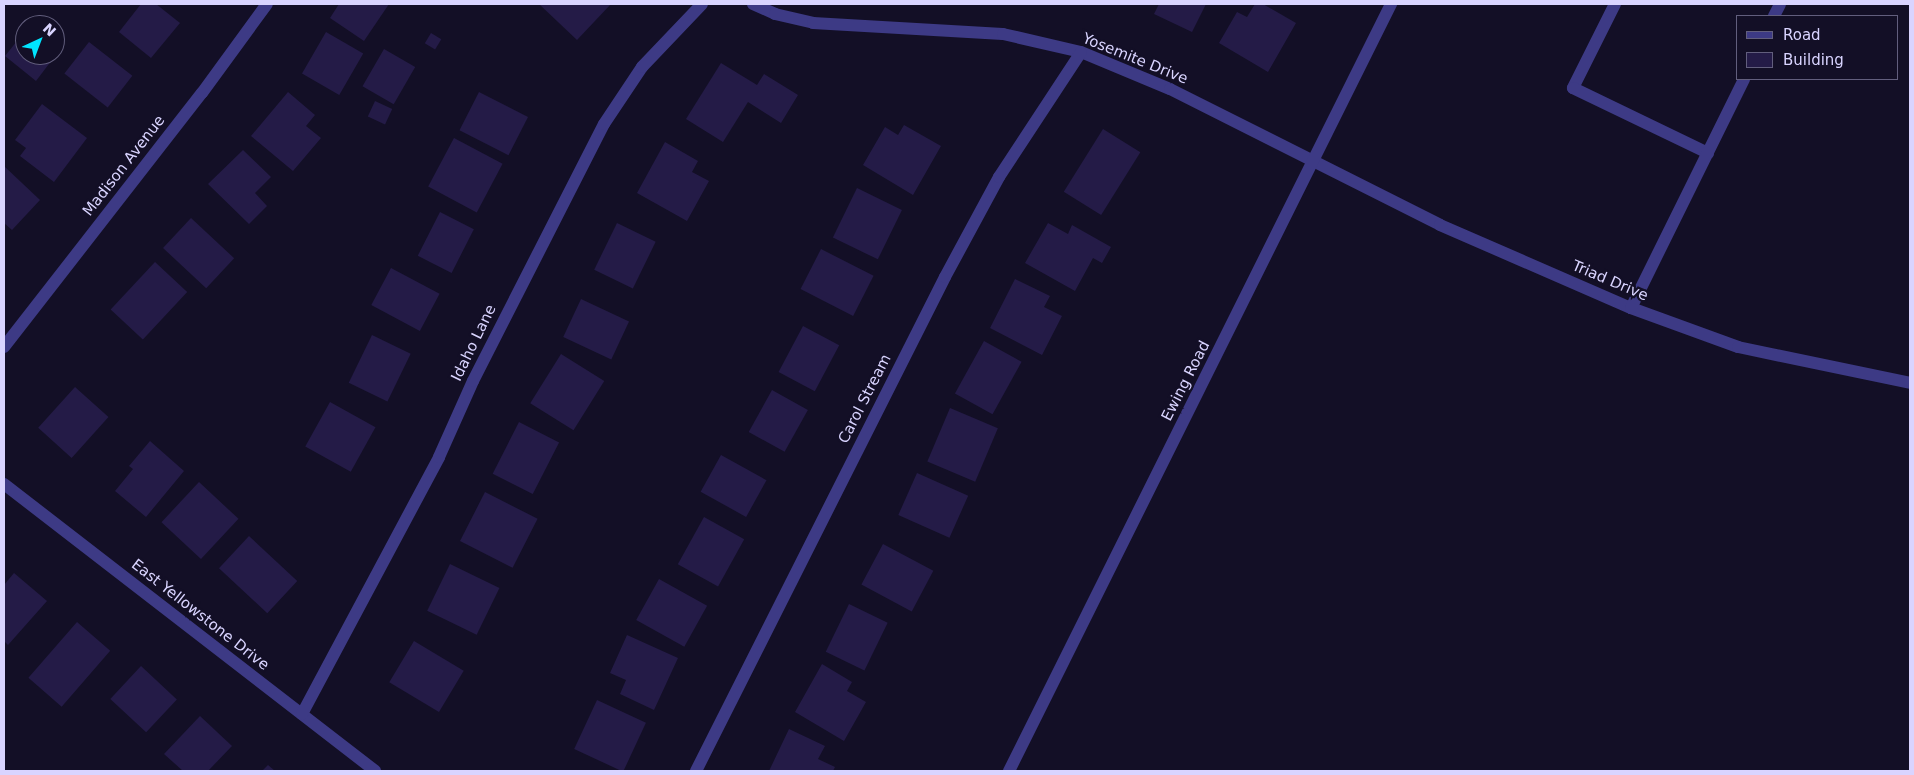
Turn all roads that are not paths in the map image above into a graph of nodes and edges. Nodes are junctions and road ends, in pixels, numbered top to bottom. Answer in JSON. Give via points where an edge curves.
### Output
{"nodes":[{"id":1,"x":267,"y":4,"type":"edge"},
{"id":2,"x":702,"y":4,"type":"edge"},
{"id":3,"x":753,"y":4,"type":"edge"},
{"id":4,"x":1391,"y":4,"type":"edge"},
{"id":5,"x":1615,"y":4,"type":"edge"},
{"id":6,"x":1081,"y":52,"type":"junction"},
{"id":7,"x":1744,"y":80,"type":"edge"},
{"id":8,"x":1708,"y":153,"type":"junction"},
{"id":9,"x":1314,"y":162,"type":"junction"},
{"id":10,"x":1631,"y":308,"type":"junction"},
{"id":11,"x":4,"y":346,"type":"edge"},
{"id":12,"x":1910,"y":383,"type":"edge"},
{"id":13,"x":4,"y":484,"type":"edge"},
{"id":14,"x":302,"y":714,"type":"junction"},
{"id":15,"x":375,"y":771,"type":"edge"},
{"id":16,"x":696,"y":771,"type":"edge"},
{"id":17,"x":1009,"y":771,"type":"edge"}],
"edges":[{"from":1,"to":11,"type":"street","name":"Madison Avenue","via":[[202,93]]},
{"from":2,"to":14,"type":"street","name":"Idaho Lane","via":[[642,67],[604,124],[473,381],[440,457]]},
{"from":3,"to":6,"type":"street","name":"Yosemite Drive","via":[[775,14],[813,22],[1003,34]]},
{"from":4,"to":9,"type":"street","name":"Ewing Road"},
{"from":5,"to":8,"type":"street","via":[[1573,88]]},
{"from":6,"to":9,"type":"street","name":"Yosemite Drive","via":[[1170,89]]},
{"from":6,"to":16,"type":"street","name":"Carol Stream","via":[[999,177],[945,277]]},
{"from":7,"to":8,"type":"street"},
{"from":8,"to":10,"type":"street"},
{"from":9,"to":10,"type":"street","name":"Triad Drive","via":[[1440,225]]},
{"from":9,"to":17,"type":"street","name":"Ewing Road"},
{"from":10,"to":12,"type":"street","name":"Triad Drive","via":[[1738,346]]},
{"from":13,"to":14,"type":"street","name":"East Yellowstone Drive"},
{"from":14,"to":15,"type":"street","name":"East Yellowstone Drive"}]}
